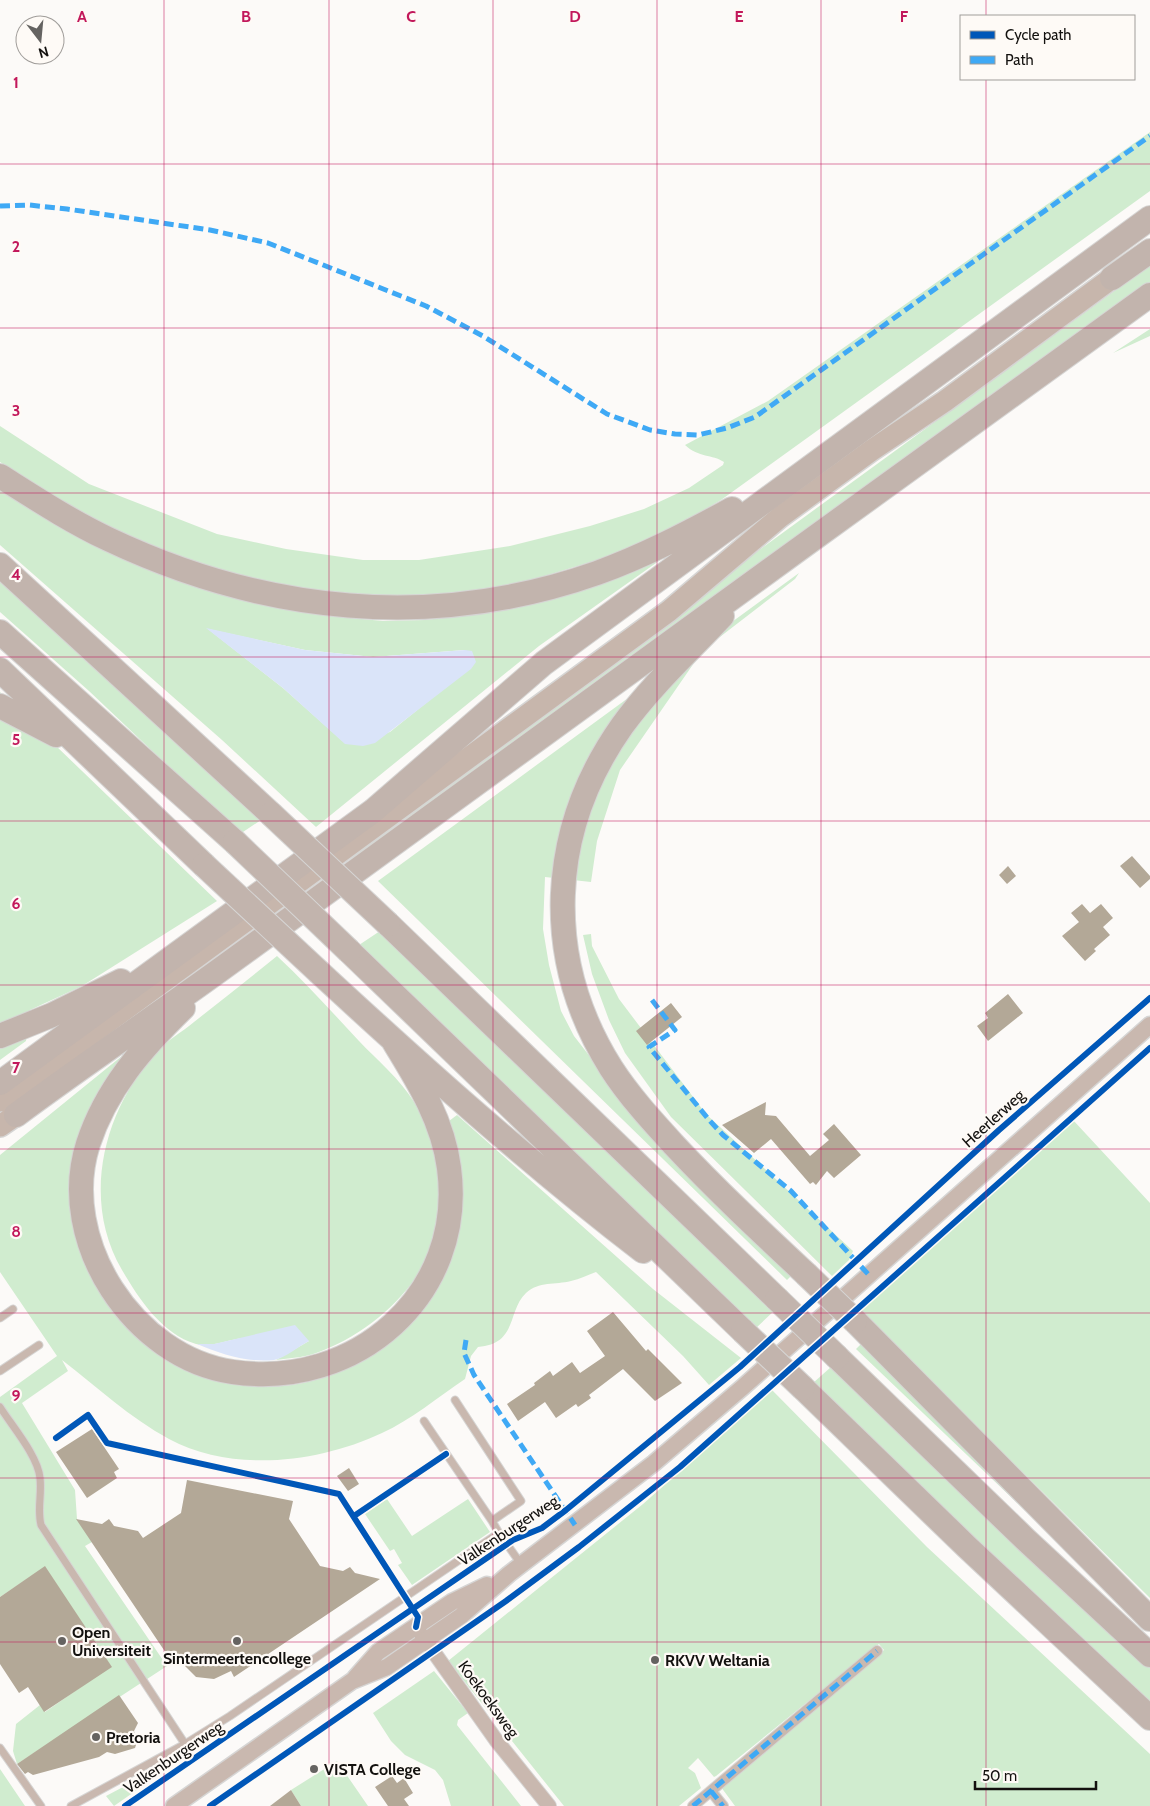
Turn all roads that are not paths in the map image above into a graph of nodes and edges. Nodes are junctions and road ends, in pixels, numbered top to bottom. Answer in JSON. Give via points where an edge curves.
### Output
{"nodes":[{"id":1,"x":1150,"y":218,"type":"edge"},
{"id":2,"x":1150,"y":251,"type":"edge"},
{"id":3,"x":1112,"y":278,"type":"joint"},
{"id":4,"x":1150,"y":295,"type":"edge"},
{"id":5,"x":806,"y":470,"type":"junction"},
{"id":6,"x":0,"y":476,"type":"edge"},
{"id":7,"x":0,"y":566,"type":"edge"},
{"id":8,"x":763,"y":573,"type":"junction"},
{"id":9,"x":0,"y":632,"type":"edge"},
{"id":10,"x":0,"y":670,"type":"edge"},
{"id":11,"x":0,"y":706,"type":"edge"},
{"id":12,"x":87,"y":752,"type":"junction"},
{"id":13,"x":169,"y":960,"type":"junction"},
{"id":14,"x":224,"y":967,"type":"junction"},
{"id":15,"x":1150,"y":1024,"type":"edge"},
{"id":16,"x":0,"y":1036,"type":"edge"},
{"id":17,"x":394,"y":1042,"type":"junction"},
{"id":18,"x":0,"y":1083,"type":"edge"},
{"id":19,"x":5,"y":1114,"type":"edge"},
{"id":20,"x":868,"y":1274,"type":"joint"},
{"id":21,"x":13,"y":1309,"type":"dead end"},
{"id":22,"x":0,"y":1318,"type":"edge"},
{"id":23,"x":738,"y":1326,"type":"junction"},
{"id":24,"x":39,"y":1345,"type":"dead end"},
{"id":25,"x":0,"y":1371,"type":"edge"},
{"id":26,"x":455,"y":1400,"type":"dead end"},
{"id":27,"x":0,"y":1407,"type":"edge"},
{"id":28,"x":424,"y":1421,"type":"dead end"},
{"id":29,"x":492,"y":1522,"type":"junction"},
{"id":30,"x":499,"y":1533,"type":"junction"},
{"id":31,"x":515,"y":1569,"type":"junction"},
{"id":32,"x":1150,"y":1619,"type":"edge"},
{"id":33,"x":420,"y":1634,"type":"junction"},
{"id":34,"x":877,"y":1651,"type":"dead end"},
{"id":35,"x":1150,"y":1655,"type":"edge"},
{"id":36,"x":1150,"y":1718,"type":"edge"},
{"id":37,"x":185,"y":1744,"type":"junction"},
{"id":38,"x":0,"y":1748,"type":"edge"},
{"id":39,"x":3,"y":1755,"type":"edge"},
{"id":40,"x":711,"y":1791,"type":"junction"},
{"id":41,"x":41,"y":1806,"type":"edge"},
{"id":42,"x":71,"y":1806,"type":"edge"},
{"id":43,"x":174,"y":1806,"type":"edge"},
{"id":44,"x":549,"y":1806,"type":"edge"},
{"id":45,"x":693,"y":1806,"type":"edge"},
{"id":46,"x":723,"y":1806,"type":"edge"}],
"edges":[{"from":1,"to":5,"type":"highway"},
{"from":2,"to":3,"type":"highway"},
{"from":3,"to":19,"type":"main road","via":[[945,401],[802,500],[669,611]]},
{"from":4,"to":8,"type":"highway"},
{"from":5,"to":6,"type":"highway","via":[[667,543],[597,573],[495,599],[400,608],[348,607],[290,599],[199,576],[106,538]]},
{"from":5,"to":13,"type":"highway","via":[[544,662],[373,811]]},
{"from":7,"to":35,"type":"highway","bridge":true,"via":[[388,924],[1025,1539]]},
{"from":8,"to":14,"type":"highway"},
{"from":8,"to":32,"type":"highway","bridge":true,"via":[[656,684],[623,724],[599,763],[581,802],[570,837],[562,917],[566,958],[581,1006],[611,1068],[692,1164],[855,1322]]},
{"from":9,"to":23,"type":"highway","bridge":true,"via":[[235,842]]},
{"from":10,"to":12,"type":"highway"},
{"from":11,"to":12,"type":"highway"},
{"from":12,"to":17,"type":"highway","bridge":true},
{"from":13,"to":16,"type":"highway"},
{"from":13,"to":18,"type":"highway"},
{"from":14,"to":17,"type":"highway","via":[[134,1059],[101,1111],[83,1166],[86,1222],[102,1272],[142,1325],[184,1356],[230,1372],[258,1375],[306,1371],[346,1358],[366,1347],[393,1326],[418,1297],[434,1269],[446,1235],[451,1184],[442,1137],[430,1105]]},
{"from":14,"to":19,"type":"highway"},
{"from":15,"to":20,"type":"street","name":"Heerlerweg"},
{"from":17,"to":23,"type":"highway","via":[[578,1201]]},
{"from":20,"to":31,"type":"street","name":"Valkenburgerweg","via":[[654,1462]]},
{"from":21,"to":22,"type":"lane"},
{"from":23,"to":36,"type":"highway","bridge":true},
{"from":24,"to":25,"type":"lane"},
{"from":26,"to":29,"type":"lane","via":[[521,1501]]},
{"from":27,"to":37,"type":"lane","via":[[37,1464],[41,1525]]},
{"from":28,"to":29,"type":"lane"},
{"from":29,"to":30,"type":"lane"},
{"from":30,"to":31,"type":"lane"},
{"from":30,"to":37,"type":"lane"},
{"from":31,"to":33,"type":"street","name":"Valkenburgerweg","via":[[461,1616]]},
{"from":33,"to":43,"type":"street","name":"Valkenburgerweg","via":[[387,1667],[352,1681]]},
{"from":33,"to":44,"type":"street","name":"Koekoeksweg","via":[[496,1740]]},
{"from":34,"to":40,"type":"street"},
{"from":37,"to":42,"type":"lane"},
{"from":38,"to":39,"type":"lane"},
{"from":39,"to":41,"type":"lane"},
{"from":40,"to":45,"type":"street"},
{"from":40,"to":46,"type":"street"}]}
